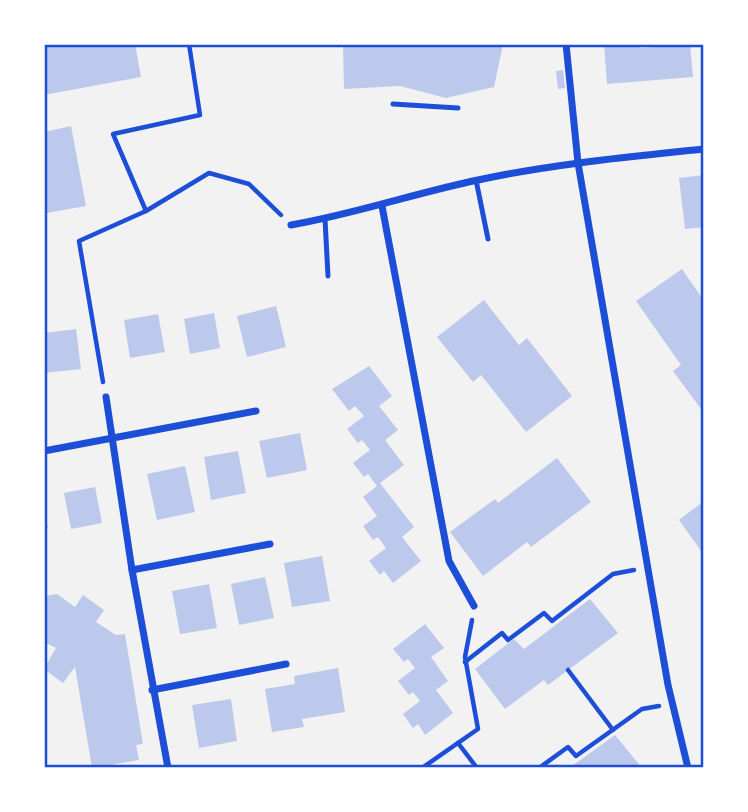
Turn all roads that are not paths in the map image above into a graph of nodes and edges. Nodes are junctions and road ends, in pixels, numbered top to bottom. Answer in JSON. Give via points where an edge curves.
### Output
{"nodes":[{"id":1,"x":566,"y":44,"type":"edge"},
{"id":2,"x":393,"y":104,"type":"dead end"},
{"id":3,"x":458,"y":108,"type":"dead end"},
{"id":4,"x":704,"y":149,"type":"edge"},
{"id":5,"x":578,"y":163,"type":"junction"},
{"id":6,"x":476,"y":180,"type":"junction"},
{"id":7,"x":382,"y":206,"type":"junction"},
{"id":8,"x":325,"y":219,"type":"junction"},
{"id":9,"x":292,"y":225,"type":"road end"},
{"id":10,"x":488,"y":239,"type":"dead end"},
{"id":11,"x":328,"y":276,"type":"dead end"},
{"id":12,"x":106,"y":397,"type":"road end"},
{"id":13,"x":256,"y":411,"type":"dead end"},
{"id":14,"x":111,"y":440,"type":"junction"},
{"id":15,"x":44,"y":451,"type":"edge"},
{"id":16,"x":270,"y":544,"type":"dead end"},
{"id":17,"x":132,"y":570,"type":"junction"},
{"id":18,"x":474,"y":606,"type":"road end"},
{"id":19,"x":286,"y":664,"type":"dead end"},
{"id":20,"x":152,"y":690,"type":"junction"},
{"id":21,"x":168,"y":768,"type":"edge"},
{"id":22,"x":688,"y":768,"type":"edge"}],
"edges":[{"from":1,"to":5,"type":"street"},
{"from":2,"to":3,"type":"lane"},
{"from":4,"to":5,"type":"street"},
{"from":5,"to":6,"type":"street"},
{"from":5,"to":22,"type":"street","via":[[672,703]]},
{"from":6,"to":7,"type":"street"},
{"from":6,"to":10,"type":"lane"},
{"from":7,"to":8,"type":"street"},
{"from":7,"to":18,"type":"street","via":[[449,561]]},
{"from":8,"to":9,"type":"street"},
{"from":8,"to":11,"type":"lane"},
{"from":12,"to":14,"type":"street"},
{"from":13,"to":14,"type":"street"},
{"from":14,"to":15,"type":"street"},
{"from":14,"to":17,"type":"street"},
{"from":16,"to":17,"type":"street"},
{"from":17,"to":20,"type":"street"},
{"from":19,"to":20,"type":"street"},
{"from":20,"to":21,"type":"street"}]}
